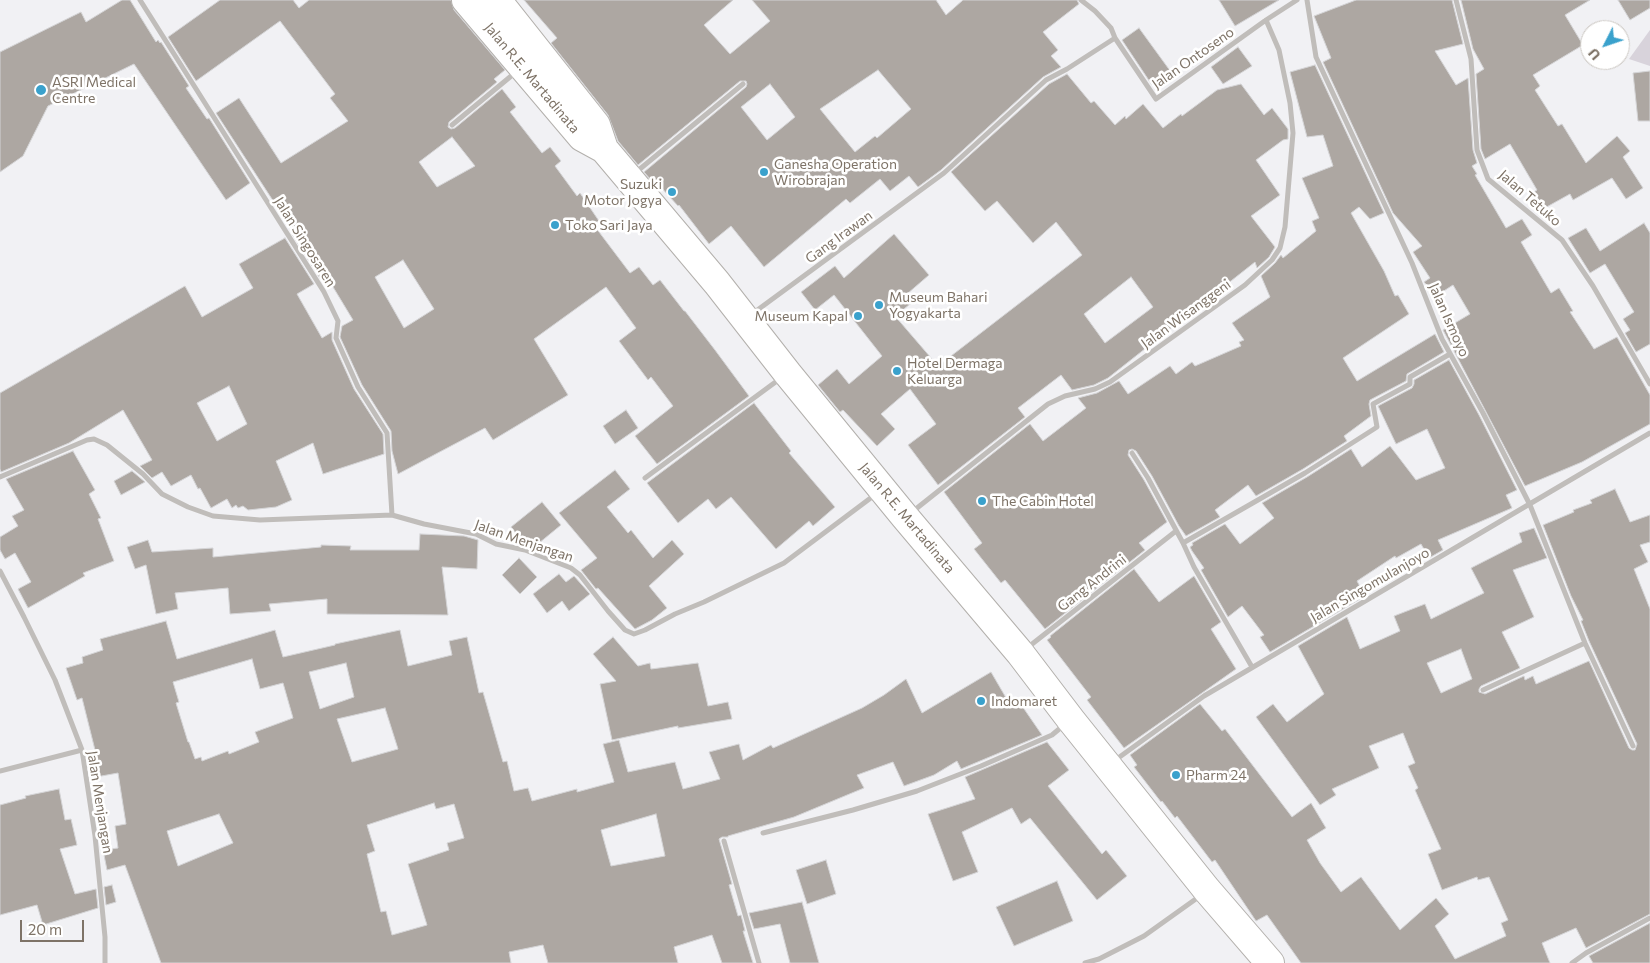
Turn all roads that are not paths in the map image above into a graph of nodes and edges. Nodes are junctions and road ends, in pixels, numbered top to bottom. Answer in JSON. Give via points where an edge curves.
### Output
{"nodes":[{"id":1,"x":140,"y":0,"type":"edge"},
{"id":2,"x":466,"y":0,"type":"edge"},
{"id":3,"x":496,"y":0,"type":"edge"},
{"id":4,"x":1081,"y":0,"type":"edge"},
{"id":5,"x":1297,"y":0,"type":"edge"},
{"id":6,"x":1307,"y":0,"type":"edge"},
{"id":7,"x":1456,"y":0,"type":"edge"},
{"id":8,"x":1266,"y":20,"type":"junction"},
{"id":9,"x":1115,"y":38,"type":"junction"},
{"id":10,"x":523,"y":67,"type":"junction"},
{"id":11,"x":743,"y":84,"type":"dead end"},
{"id":12,"x":452,"y":125,"type":"dead end"},
{"id":13,"x":604,"y":149,"type":"junction"},
{"id":14,"x":629,"y":178,"type":"junction"},
{"id":15,"x":746,"y":319,"type":"junction"},
{"id":16,"x":1450,"y":354,"type":"junction"},
{"id":17,"x":788,"y":374,"type":"junction"},
{"id":18,"x":1650,"y":384,"type":"edge"},
{"id":19,"x":1650,"y":433,"type":"edge"},
{"id":20,"x":1132,"y":453,"type":"dead end"},
{"id":21,"x":0,"y":477,"type":"edge"},
{"id":22,"x":645,"y":478,"type":"dead end"},
{"id":23,"x":882,"y":489,"type":"junction"},
{"id":24,"x":1530,"y":504,"type":"junction"},
{"id":25,"x":392,"y":515,"type":"junction"},
{"id":26,"x":905,"y":517,"type":"junction"},
{"id":27,"x":1176,"y":531,"type":"junction"},
{"id":28,"x":1183,"y":543,"type":"junction"},
{"id":29,"x":0,"y":571,"type":"edge"},
{"id":30,"x":1585,"y":644,"type":"junction"},
{"id":31,"x":1020,"y":653,"type":"junction"},
{"id":32,"x":1252,"y":667,"type":"junction"},
{"id":33,"x":1483,"y":690,"type":"dead end"},
{"id":34,"x":1071,"y":720,"type":"junction"},
{"id":35,"x":1633,"y":746,"type":"dead end"},
{"id":36,"x":82,"y":750,"type":"junction"},
{"id":37,"x":1108,"y":766,"type":"junction"},
{"id":38,"x":0,"y":770,"type":"edge"},
{"id":39,"x":763,"y":833,"type":"dead end"},
{"id":40,"x":724,"y":841,"type":"dead end"},
{"id":41,"x":1207,"y":890,"type":"junction"},
{"id":42,"x":1650,"y":918,"type":"edge"},
{"id":43,"x":105,"y":963,"type":"edge"},
{"id":44,"x":758,"y":963,"type":"edge"},
{"id":45,"x":1084,"y":963,"type":"edge"},
{"id":46,"x":1270,"y":963,"type":"edge"},
{"id":47,"x":1572,"y":963,"type":"edge"}],
"edges":[{"from":1,"to":25,"type":"street","name":"Jalan Singosaren","via":[[324,292],[338,321],[336,338],[358,387],[387,434]]},
{"from":2,"to":10,"type":"main road","name":"Jalan R.E. Martadinata"},
{"from":3,"to":13,"type":"main road","name":"Jalan R.E. Martadinata","via":[[596,125]]},
{"from":4,"to":9,"type":"street","name":"Jalan Ontoseno","via":[[1111,28]]},
{"from":5,"to":8,"type":"street","name":"Jalan Ontoseno"},
{"from":6,"to":16,"type":"street","name":"Jalan Ismoyo","via":[[1316,57],[1412,263]]},
{"from":7,"to":18,"type":"street","name":"Jalan Tetuko","via":[[1471,59],[1476,150],[1488,179],[1562,240]]},
{"from":8,"to":9,"type":"street","name":"Jalan Ontoseno","via":[[1156,99]]},
{"from":8,"to":26,"type":"street","name":"Jalan Wisanggeni","via":[[1279,50],[1293,132],[1285,227],[1280,248],[1272,260],[1245,285],[1110,382],[1048,404]]},
{"from":9,"to":15,"type":"street","name":"Gang Irawan","via":[[1046,80],[944,173]]},
{"from":10,"to":12,"type":"street"},
{"from":10,"to":13,"type":"main road","name":"Jalan R.E. Martadinata","via":[[582,137]]},
{"from":11,"to":14,"type":"street"},
{"from":13,"to":14,"type":"main road","name":"Jalan R.E. Martadinata"},
{"from":14,"to":15,"type":"main road","name":"Jalan R.E. Martadinata"},
{"from":15,"to":17,"type":"main road","name":"Jalan R.E. Martadinata"},
{"from":16,"to":24,"type":"street","name":"Jalan Ismoyo"},
{"from":16,"to":28,"type":"street","via":[[1410,377],[1410,384],[1373,404],[1377,427],[1306,473]]},
{"from":17,"to":22,"type":"street"},
{"from":17,"to":23,"type":"main road","name":"Jalan R.E. Martadinata"},
{"from":19,"to":24,"type":"street","name":"Jalan Singomulanjoyo"},
{"from":20,"to":27,"type":"street"},
{"from":21,"to":25,"type":"street","via":[[94,439],[107,445],[143,474],[162,494],[213,516],[260,520]]},
{"from":23,"to":25,"type":"street","name":"Jalan Menjangan","via":[[784,563],[634,634],[625,630],[571,568],[525,550],[496,544],[476,534]]},
{"from":23,"to":26,"type":"main road","name":"Jalan R.E. Martadinata"},
{"from":24,"to":30,"type":"street","name":"Jalan Ismoyo"},
{"from":24,"to":32,"type":"street","name":"Jalan Singomulanjoyo"},
{"from":26,"to":31,"type":"main road","name":"Jalan R.E. Martadinata"},
{"from":27,"to":28,"type":"street"},
{"from":27,"to":31,"type":"street","name":"Gang Andrini"},
{"from":28,"to":32,"type":"street","via":[[1194,568]]},
{"from":29,"to":36,"type":"street","name":"Jalan Menjangan","via":[[54,680]]},
{"from":30,"to":33,"type":"street"},
{"from":30,"to":35,"type":"street","name":"Jalan Ismoyo"},
{"from":31,"to":34,"type":"main road","name":"Jalan R.E. Martadinata"},
{"from":32,"to":37,"type":"street","name":"Jalan Singomulanjoyo","via":[[1204,696]]},
{"from":34,"to":37,"type":"main road","name":"Jalan R.E. Martadinata"},
{"from":34,"to":39,"type":"street","via":[[1052,735],[917,791]]},
{"from":36,"to":38,"type":"street"},
{"from":36,"to":43,"type":"street","name":"Jalan Menjangan","via":[[96,836]]},
{"from":37,"to":41,"type":"main road","name":"Jalan R.E. Martadinata"},
{"from":40,"to":44,"type":"street"},
{"from":41,"to":45,"type":"street","via":[[1144,936],[1099,959]]},
{"from":41,"to":46,"type":"main road","name":"Jalan R.E. Martadinata"},
{"from":42,"to":47,"type":"street"}]}
